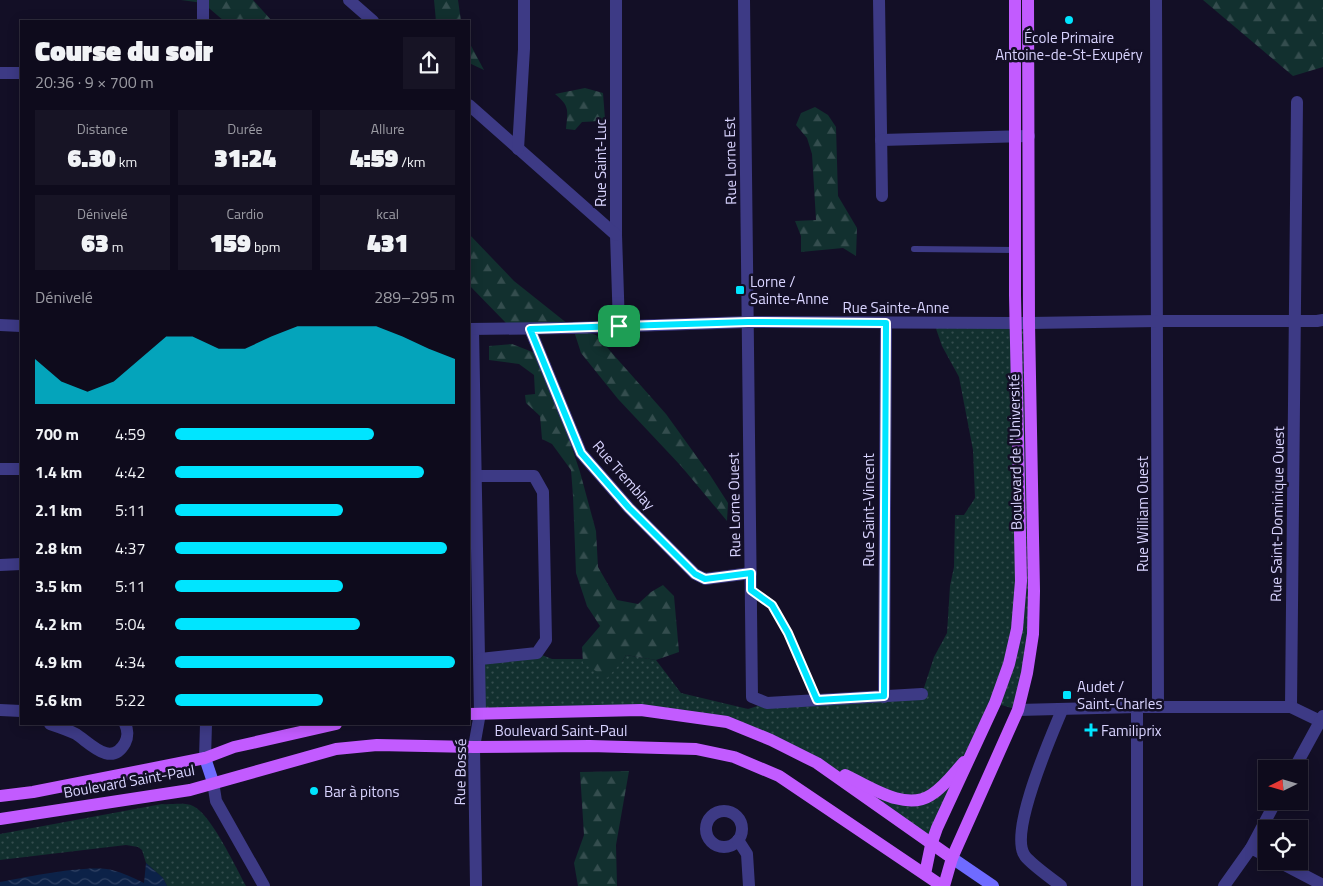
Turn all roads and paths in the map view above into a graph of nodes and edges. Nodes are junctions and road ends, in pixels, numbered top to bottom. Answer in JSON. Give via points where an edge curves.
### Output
{"nodes":[{"id":1,"x":203,"y":0,"type":"edge"},
{"id":2,"x":349,"y":0,"type":"edge"},
{"id":3,"x":524,"y":0,"type":"edge"},
{"id":4,"x":616,"y":0,"type":"edge"},
{"id":5,"x":744,"y":0,"type":"edge"},
{"id":6,"x":879,"y":0,"type":"edge"},
{"id":7,"x":1015,"y":0,"type":"edge"},
{"id":8,"x":1028,"y":0,"type":"edge"},
{"id":9,"x":1156,"y":0,"type":"edge"},
{"id":10,"x":203,"y":20,"type":"edge"},
{"id":11,"x":372,"y":20,"type":"edge"},
{"id":12,"x":0,"y":73,"type":"edge"},
{"id":13,"x":20,"y":73,"type":"edge"},
{"id":14,"x":1297,"y":102,"type":"dead end"},
{"id":15,"x":470,"y":106,"type":"edge"},
{"id":16,"x":1016,"y":136,"type":"junction"},
{"id":17,"x":1029,"y":136,"type":"junction"},
{"id":18,"x":881,"y":140,"type":"junction"},
{"id":19,"x":518,"y":149,"type":"junction"},
{"id":20,"x":882,"y":196,"type":"dead end"},
{"id":21,"x":616,"y":235,"type":"junction"},
{"id":22,"x":914,"y":248,"type":"dead end"},
{"id":23,"x":1015,"y":250,"type":"junction"},
{"id":24,"x":1158,"y":321,"type":"junction"},
{"id":25,"x":1321,"y":321,"type":"edge"},
{"id":26,"x":748,"y":322,"type":"junction"},
{"id":27,"x":1295,"y":322,"type":"junction"},
{"id":28,"x":886,"y":323,"type":"junction"},
{"id":29,"x":1029,"y":323,"type":"junction"},
{"id":30,"x":1015,"y":324,"type":"junction"},
{"id":31,"x":0,"y":325,"type":"edge"},
{"id":32,"x":20,"y":326,"type":"edge"},
{"id":33,"x":619,"y":326,"type":"junction"},
{"id":34,"x":471,"y":328,"type":"edge"},
{"id":35,"x":530,"y":329,"type":"junction"},
{"id":36,"x":20,"y":468,"type":"edge"},
{"id":37,"x":0,"y":469,"type":"edge"},
{"id":38,"x":475,"y":476,"type":"junction"},
{"id":39,"x":20,"y":564,"type":"edge"},
{"id":40,"x":0,"y":565,"type":"edge"},
{"id":41,"x":751,"y":573,"type":"junction"},
{"id":42,"x":751,"y":590,"type":"junction"},
{"id":43,"x":474,"y":598,"type":"edge"},
{"id":44,"x":480,"y":659,"type":"junction"},
{"id":45,"x":922,"y":694,"type":"dead end"},
{"id":46,"x":884,"y":696,"type":"junction"},
{"id":47,"x":817,"y":700,"type":"junction"},
{"id":48,"x":1137,"y":707,"type":"junction"},
{"id":49,"x":1158,"y":707,"type":"junction"},
{"id":50,"x":1291,"y":707,"type":"junction"},
{"id":51,"x":0,"y":710,"type":"edge"},
{"id":52,"x":1018,"y":710,"type":"junction"},
{"id":53,"x":1062,"y":710,"type":"junction"},
{"id":54,"x":20,"y":712,"type":"edge"},
{"id":55,"x":475,"y":713,"type":"edge"},
{"id":56,"x":1321,"y":718,"type":"edge"},
{"id":57,"x":53,"y":725,"type":"edge"},
{"id":58,"x":125,"y":725,"type":"edge"},
{"id":59,"x":206,"y":725,"type":"edge"},
{"id":60,"x":332,"y":725,"type":"edge"},
{"id":61,"x":474,"y":747,"type":"junction"},
{"id":62,"x":974,"y":750,"type":"junction"},
{"id":63,"x":205,"y":758,"type":"junction"},
{"id":64,"x":1299,"y":760,"type":"edge"},
{"id":65,"x":817,"y":763,"type":"junction"},
{"id":66,"x":213,"y":782,"type":"junction"},
{"id":67,"x":0,"y":796,"type":"edge"},
{"id":68,"x":1271,"y":810,"type":"edge"},
{"id":69,"x":0,"y":819,"type":"edge"},
{"id":70,"x":738,"y":840,"type":"dead end"},
{"id":71,"x":931,"y":845,"type":"junction"},
{"id":72,"x":1251,"y":848,"type":"junction"},
{"id":73,"x":1258,"y":852,"type":"edge"},
{"id":74,"x":952,"y":858,"type":"junction"},
{"id":75,"x":1294,"y":870,"type":"edge"},
{"id":76,"x":924,"y":880,"type":"edge"},
{"id":77,"x":1323,"y":885,"type":"edge"},
{"id":78,"x":264,"y":886,"type":"edge"},
{"id":79,"x":476,"y":886,"type":"edge"},
{"id":80,"x":749,"y":886,"type":"edge"},
{"id":81,"x":943,"y":886,"type":"edge"},
{"id":82,"x":993,"y":886,"type":"edge"},
{"id":83,"x":1061,"y":886,"type":"edge"},
{"id":84,"x":1136,"y":886,"type":"edge"},
{"id":85,"x":1224,"y":886,"type":"edge"}],
"edges":[{"from":1,"to":10,"type":"street"},
{"from":2,"to":11,"type":"street"},
{"from":3,"to":19,"type":"street"},
{"from":4,"to":21,"type":"street","name":"Rue Saint-Luc"},
{"from":5,"to":26,"type":"street","name":"Rue Lorne Est"},
{"from":6,"to":18,"type":"street"},
{"from":7,"to":16,"type":"main road","name":"Boulevard de l'Université"},
{"from":8,"to":17,"type":"main road","name":"Boulevard de l'Université"},
{"from":9,"to":24,"type":"street","name":"Rue William Ouest"},
{"from":12,"to":13,"type":"street"},
{"from":14,"to":27,"type":"street","name":"Rue Saint-Dominique Ouest"},
{"from":15,"to":19,"type":"street"},
{"from":16,"to":17,"type":"street"},
{"from":16,"to":18,"type":"street"},
{"from":16,"to":23,"type":"main road","name":"Boulevard de l'Université"},
{"from":17,"to":29,"type":"main road","name":"Boulevard de l'Université"},
{"from":18,"to":20,"type":"street"},
{"from":19,"to":21,"type":"street"},
{"from":21,"to":33,"type":"street","name":"Rue Saint-Luc"},
{"from":22,"to":23,"type":"lane"},
{"from":23,"to":30,"type":"main road","name":"Boulevard de l'Université"},
{"from":24,"to":27,"type":"street","name":"Rue Sainte-Anne"},
{"from":24,"to":29,"type":"street","name":"Rue Sainte-Anne"},
{"from":24,"to":49,"type":"street","name":"Rue William Ouest"},
{"from":25,"to":27,"type":"street","name":"Rue Sainte-Anne"},
{"from":26,"to":28,"type":"street","name":"Rue Sainte-Anne"},
{"from":26,"to":33,"type":"street","name":"Rue Sainte-Anne"},
{"from":26,"to":41,"type":"street","name":"Rue Lorne Ouest"},
{"from":27,"to":50,"type":"street","name":"Rue Saint-Dominique Ouest"},
{"from":28,"to":30,"type":"street","name":"Rue Sainte-Anne"},
{"from":28,"to":46,"type":"street","name":"Rue Saint-Vincent"},
{"from":29,"to":30,"type":"street","name":"Rue Sainte-Anne"},
{"from":29,"to":52,"type":"main road","name":"Boulevard de l'Université","via":[[1033,634],[1028,674]]},
{"from":30,"to":62,"type":"main road","name":"Boulevard de l'Université","via":[[1021,581],[1009,664]]},
{"from":31,"to":32,"type":"street"},
{"from":33,"to":35,"type":"street","name":"Rue Sainte-Anne"},
{"from":34,"to":35,"type":"street","name":"Rue Sainte-Anne"},
{"from":34,"to":38,"type":"street","name":"Rue Bossé"},
{"from":35,"to":41,"type":"street","name":"Rue Tremblay","via":[[581,453],[629,508],[695,574],[705,579]]},
{"from":36,"to":37,"type":"street"},
{"from":38,"to":43,"type":"street","name":"Rue Bossé"},
{"from":38,"to":44,"type":"street","via":[[534,476],[543,492],[544,502],[546,640],[537,653]]},
{"from":39,"to":40,"type":"street"},
{"from":41,"to":42,"type":"street","name":"Rue Lorne Ouest"},
{"from":42,"to":47,"type":"lane","via":[[772,605]]},
{"from":42,"to":47,"type":"street","name":"Rue Lorne Ouest","via":[[752,697],[767,703]]},
{"from":43,"to":44,"type":"street","name":"Rue Bossé"},
{"from":44,"to":55,"type":"street","name":"Rue Bossé"},
{"from":45,"to":46,"type":"street","name":"Rue Lorne Ouest"},
{"from":46,"to":47,"type":"street","name":"Rue Lorne Ouest"},
{"from":48,"to":49,"type":"street"},
{"from":48,"to":53,"type":"street"},
{"from":48,"to":84,"type":"street"},
{"from":49,"to":50,"type":"street"},
{"from":50,"to":56,"type":"street"},
{"from":51,"to":54,"type":"street"},
{"from":52,"to":53,"type":"street"},
{"from":52,"to":74,"type":"main road","name":"Boulevard de l'Université"},
{"from":53,"to":83,"type":"street","via":[[1028,801],[1022,833],[1026,856]]},
{"from":55,"to":61,"type":"street","name":"Rue Bossé"},
{"from":55,"to":65,"type":"main road","name":"Boulevard Saint-Paul","via":[[641,710],[727,722]]},
{"from":56,"to":64,"type":"street"},
{"from":57,"to":58,"type":"street","via":[[106,753],[116,751],[124,744],[128,733]]},
{"from":59,"to":63,"type":"street"},
{"from":60,"to":63,"type":"main road","name":"Boulevard Saint-Paul","via":[[234,747]]},
{"from":61,"to":66,"type":"main road","name":"Boulevard Saint-Paul","via":[[378,745],[336,749]]},
{"from":61,"to":76,"type":"main road","name":"Boulevard Saint-Paul","via":[[655,747],[696,749],[734,757],[779,776]]},
{"from":61,"to":79,"type":"street","name":"Rue Bossé"},
{"from":62,"to":65,"type":"main road","via":[[930,796],[908,801],[884,794]]},
{"from":62,"to":71,"type":"main road","name":"Boulevard de l'Université"},
{"from":63,"to":66,"type":"main road"},
{"from":63,"to":67,"type":"main road","name":"Boulevard Saint-Paul"},
{"from":65,"to":71,"type":"main road","name":"Boulevard Saint-Paul"},
{"from":66,"to":69,"type":"main road","name":"Boulevard Saint-Paul","via":[[190,790]]},
{"from":66,"to":78,"type":"street","via":[[216,801]]},
{"from":68,"to":72,"type":"street"},
{"from":70,"to":80,"type":"street","via":[[747,854]]},
{"from":71,"to":74,"type":"main road","name":"Boulevard Saint-Paul"},
{"from":71,"to":76,"type":"main road","name":"Boulevard de l'Université"},
{"from":72,"to":73,"type":"street"},
{"from":72,"to":85,"type":"street"},
{"from":74,"to":81,"type":"main road","name":"Boulevard de l'Université"},
{"from":74,"to":82,"type":"main road","name":"Boulevard Saint-Paul"},
{"from":75,"to":77,"type":"street"},
{"from":76,"to":81,"type":"main road","name":"Boulevard Saint-Paul"}]}
